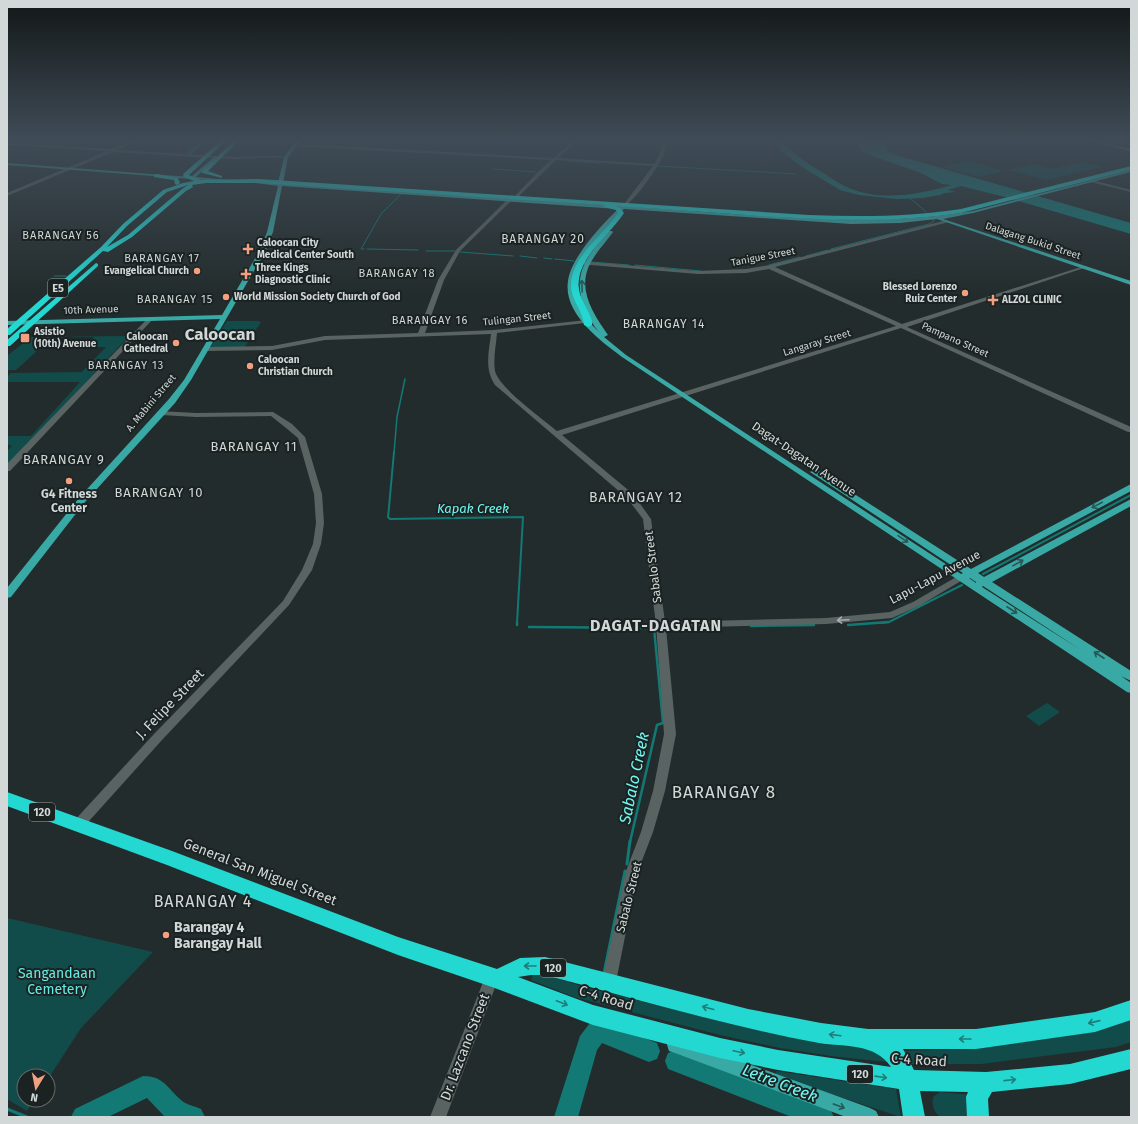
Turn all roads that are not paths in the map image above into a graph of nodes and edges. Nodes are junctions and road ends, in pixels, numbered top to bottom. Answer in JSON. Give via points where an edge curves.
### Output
{"nodes":[{"id":1,"x":18,"y":190,"type":"edge"},
{"id":2,"x":167,"y":190,"type":"edge"},
{"id":3,"x":171,"y":190,"type":"edge"},
{"id":4,"x":172,"y":190,"type":"edge"},
{"id":5,"x":175,"y":190,"type":"edge"},
{"id":6,"x":177,"y":190,"type":"edge"},
{"id":7,"x":183,"y":190,"type":"edge"},
{"id":8,"x":279,"y":190,"type":"edge"},
{"id":9,"x":362,"y":190,"type":"edge"},
{"id":10,"x":381,"y":190,"type":"edge"},
{"id":11,"x":384,"y":190,"type":"edge"},
{"id":12,"x":391,"y":190,"type":"edge"},
{"id":13,"x":403,"y":190,"type":"edge"},
{"id":14,"x":431,"y":190,"type":"edge"},
{"id":15,"x":526,"y":190,"type":"edge"},
{"id":16,"x":637,"y":190,"type":"edge"},
{"id":17,"x":1037,"y":190,"type":"edge"},
{"id":18,"x":1044,"y":190,"type":"edge"},
{"id":19,"x":1049,"y":190,"type":"edge"},
{"id":20,"x":1057,"y":190,"type":"edge"},
{"id":21,"x":446,"y":191,"type":"dead end"},
{"id":22,"x":7,"y":195,"type":"edge"},
{"id":23,"x":158,"y":199,"type":"junction"},
{"id":24,"x":168,"y":199,"type":"junction"},
{"id":25,"x":518,"y":199,"type":"junction"},
{"id":26,"x":510,"y":200,"type":"junction"},
{"id":27,"x":594,"y":205,"type":"junction"},
{"id":28,"x":624,"y":208,"type":"junction"},
{"id":29,"x":930,"y":214,"type":"junction"},
{"id":30,"x":897,"y":217,"type":"junction"},
{"id":31,"x":937,"y":218,"type":"junction"},
{"id":32,"x":903,"y":221,"type":"junction"},
{"id":33,"x":947,"y":221,"type":"junction"},
{"id":34,"x":102,"y":255,"type":"junction"},
{"id":35,"x":586,"y":264,"type":"junction"},
{"id":36,"x":770,"y":267,"type":"junction"},
{"id":37,"x":1082,"y":267,"type":"junction"},
{"id":38,"x":1131,"y":283,"type":"edge"},
{"id":39,"x":224,"y":317,"type":"junction"},
{"id":40,"x":150,"y":319,"type":"junction"},
{"id":41,"x":7,"y":323,"type":"edge"},
{"id":42,"x":587,"y":323,"type":"junction"},
{"id":43,"x":900,"y":326,"type":"junction"},
{"id":44,"x":7,"y":329,"type":"edge"},
{"id":45,"x":494,"y":332,"type":"junction"},
{"id":46,"x":7,"y":333,"type":"edge"},
{"id":47,"x":421,"y":334,"type":"junction"},
{"id":48,"x":7,"y":340,"type":"edge"},
{"id":49,"x":7,"y":344,"type":"edge"},
{"id":50,"x":206,"y":349,"type":"junction"},
{"id":51,"x":658,"y":375,"type":"junction"},
{"id":52,"x":688,"y":393,"type":"junction"},
{"id":53,"x":161,"y":413,"type":"junction"},
{"id":54,"x":1131,"y":430,"type":"edge"},
{"id":55,"x":556,"y":434,"type":"junction"},
{"id":56,"x":7,"y":469,"type":"edge"},
{"id":57,"x":1131,"y":487,"type":"edge"},
{"id":58,"x":1131,"y":502,"type":"edge"},
{"id":59,"x":970,"y":573,"type":"junction"},
{"id":60,"x":961,"y":578,"type":"junction"},
{"id":61,"x":980,"y":584,"type":"junction"},
{"id":62,"x":7,"y":595,"type":"edge"},
{"id":63,"x":661,"y":624,"type":"junction"},
{"id":64,"x":1131,"y":677,"type":"edge"},
{"id":65,"x":1131,"y":689,"type":"edge"},
{"id":66,"x":7,"y":799,"type":"edge"},
{"id":67,"x":77,"y":826,"type":"junction"},
{"id":68,"x":496,"y":978,"type":"junction"},
{"id":69,"x":609,"y":982,"type":"junction"},
{"id":70,"x":1131,"y":1010,"type":"edge"},
{"id":71,"x":593,"y":1015,"type":"junction"},
{"id":72,"x":868,"y":1039,"type":"junction"},
{"id":73,"x":1131,"y":1059,"type":"edge"},
{"id":74,"x":906,"y":1080,"type":"junction"},
{"id":75,"x":986,"y":1082,"type":"junction"},
{"id":76,"x":438,"y":1117,"type":"edge"},
{"id":77,"x":870,"y":1117,"type":"edge"},
{"id":78,"x":914,"y":1117,"type":"edge"},
{"id":79,"x":978,"y":1117,"type":"edge"}],
"edges":[{"from":1,"to":22,"type":"street"},
{"from":2,"to":34,"type":"highway","via":[[129,222]]},
{"from":3,"to":23,"type":"highway"},
{"from":4,"to":34,"type":"highway"},
{"from":5,"to":24,"type":"highway"},
{"from":6,"to":34,"type":"highway"},
{"from":7,"to":34,"type":"highway","via":[[130,236]]},
{"from":8,"to":39,"type":"main road","name":"A. Mabini Street","via":[[266,244]]},
{"from":9,"to":25,"type":"highway"},
{"from":10,"to":26,"type":"main road"},
{"from":11,"to":25,"type":"highway"},
{"from":12,"to":25,"type":"main road"},
{"from":13,"to":18,"type":"highway","via":[[876,219],[960,211]]},
{"from":14,"to":21,"type":"highway"},
{"from":15,"to":25,"type":"street"},
{"from":16,"to":28,"type":"street","name":"Dagat-Dagatan Avenue"},
{"from":17,"to":29,"type":"main road","via":[[962,210]]},
{"from":19,"to":27,"type":"highway","via":[[966,212],[918,219],[878,221]]},
{"from":20,"to":31,"type":"main road","via":[[966,214]]},
{"from":23,"to":24,"type":"highway"},
{"from":23,"to":44,"type":"highway","via":[[113,232]]},
{"from":24,"to":34,"type":"highway"},
{"from":25,"to":27,"type":"highway"},
{"from":25,"to":28,"type":"main road"},
{"from":26,"to":28,"type":"main road"},
{"from":26,"to":47,"type":"street","via":[[458,252],[441,280]]},
{"from":27,"to":42,"type":"highway","via":[[615,208],[621,213],[580,266],[575,281],[578,299]]},
{"from":28,"to":30,"type":"main road","via":[[829,217]]},
{"from":28,"to":32,"type":"main road","via":[[835,221]]},
{"from":28,"to":35,"type":"main road","name":"Dagat-Dagatan Avenue"},
{"from":29,"to":30,"type":"main road"},
{"from":29,"to":31,"type":"main road","name":"Dalagang Bukid Street"},
{"from":30,"to":32,"type":"main road"},
{"from":31,"to":32,"type":"main road"},
{"from":31,"to":33,"type":"main road","name":"Dalagang Bukid Street"},
{"from":33,"to":36,"type":"street","name":"Tanigue Street"},
{"from":33,"to":37,"type":"main road","name":"Dalagang Bukid Street"},
{"from":34,"to":46,"type":"highway","number":"E5"},
{"from":34,"to":48,"type":"highway","number":"E5"},
{"from":34,"to":49,"type":"highway"},
{"from":35,"to":36,"type":"street","name":"Tanigue Street","via":[[714,274]]},
{"from":35,"to":42,"type":"main road","name":"Dagat-Dagatan Avenue","via":[[573,271],[570,289],[573,301]]},
{"from":51,"to":35,"type":"main road","name":"Dagat-Dagatan Avenue","one_way":true,"via":[[607,337],[593,320],[582,289]]},
{"from":36,"to":43,"type":"street","name":"Pampano Street"},
{"from":37,"to":38,"type":"main road","name":"Dalagang Bukid Street"},
{"from":37,"to":43,"type":"street","name":"Langaray Street"},
{"from":39,"to":40,"type":"main road","name":"10th Avenue"},
{"from":39,"to":50,"type":"main road","name":"A. Mabini Street"},
{"from":40,"to":41,"type":"main road","name":"10th Avenue"},
{"from":40,"to":56,"type":"street"},
{"from":42,"to":45,"type":"street","name":"Tulingan Street"},
{"from":42,"to":51,"type":"main road","name":"Dagat-Dagatan Avenue","via":[[613,348]]},
{"from":43,"to":52,"type":"street","name":"Langaray Street"},
{"from":43,"to":54,"type":"street","name":"Pampano Street"},
{"from":45,"to":47,"type":"street","name":"Tulingan Street"},
{"from":45,"to":55,"type":"street","name":"Sabalo Street","via":[[492,368],[496,382]]},
{"from":47,"to":50,"type":"street","name":"Tulingan Street","via":[[314,339],[272,348]]},
{"from":50,"to":53,"type":"main road","name":"A. Mabini Street"},
{"from":51,"to":52,"type":"main road","name":"Dagat-Dagatan Avenue"},
{"from":52,"to":55,"type":"street","name":"Langaray Street"},
{"from":52,"to":59,"type":"main road","name":"Dagat-Dagatan Avenue"},
{"from":52,"to":60,"type":"main road","name":"Dagat-Dagatan Avenue","one_way":true},
{"from":53,"to":62,"type":"main road","name":"A. Mabini Street","via":[[82,500]]},
{"from":53,"to":67,"type":"street","name":"J. Felipe Street","via":[[273,414],[301,437],[320,508],[317,544],[307,570],[286,603]]},
{"from":55,"to":63,"type":"street","name":"Sabalo Street","via":[[630,496],[647,519]]},
{"from":57,"to":59,"type":"main road","name":"Lapu-Lapu Avenue","one_way":true},
{"from":61,"to":58,"type":"main road","one_way":true},
{"from":59,"to":60,"type":"main road","name":"Lapu-Lapu Avenue"},
{"from":59,"to":61,"type":"main road","name":"Dagat-Dagatan Avenue"},
{"from":60,"to":61,"type":"main road","name":"Dagat-Dagatan Avenue"},
{"from":60,"to":63,"type":"street","name":"Lapu-Lapu Avenue","one_way":true,"via":[[892,614],[826,621]]},
{"from":64,"to":61,"type":"main road","name":"Dagat-Dagatan Avenue","one_way":true},
{"from":61,"to":65,"type":"main road","name":"Dagat-Dagatan Avenue","one_way":true},
{"from":63,"to":69,"type":"street","name":"Sabalo Street","via":[[670,734],[648,832],[632,871]]},
{"from":66,"to":67,"type":"highway","name":"General San Miguel Street","number":"120"},
{"from":67,"to":68,"type":"highway","name":"General San Miguel Street","number":"120","via":[[172,859],[398,946]]},
{"from":69,"to":68,"type":"highway","name":"C-4 Road","number":"120","one_way":true,"via":[[545,966],[529,965],[521,966]]},
{"from":68,"to":71,"type":"highway","name":"C-4 Road","number":"120","one_way":true},
{"from":68,"to":76,"type":"street","name":"Dr. Lazcano Street"},
{"from":72,"to":69,"type":"highway","name":"C-4 Road","number":"120","one_way":true,"via":[[748,1019]]},
{"from":70,"to":72,"type":"highway","name":"C-4 Road","number":"120","one_way":true,"via":[[1095,1022],[971,1040]]},
{"from":71,"to":74,"type":"highway","name":"C-4 Road","number":"120","one_way":true,"via":[[727,1050]]},
{"from":71,"to":77,"type":"main road","one_way":true},
{"from":72,"to":74,"type":"highway","via":[[889,1049],[901,1066]]},
{"from":75,"to":73,"type":"highway","name":"C-4 Road","number":"120","one_way":true,"via":[[1070,1074]]},
{"from":74,"to":75,"type":"highway","name":"C-4 Road","number":"120"},
{"from":74,"to":78,"type":"highway"},
{"from":75,"to":79,"type":"highway","via":[[977,1097]]}]}
